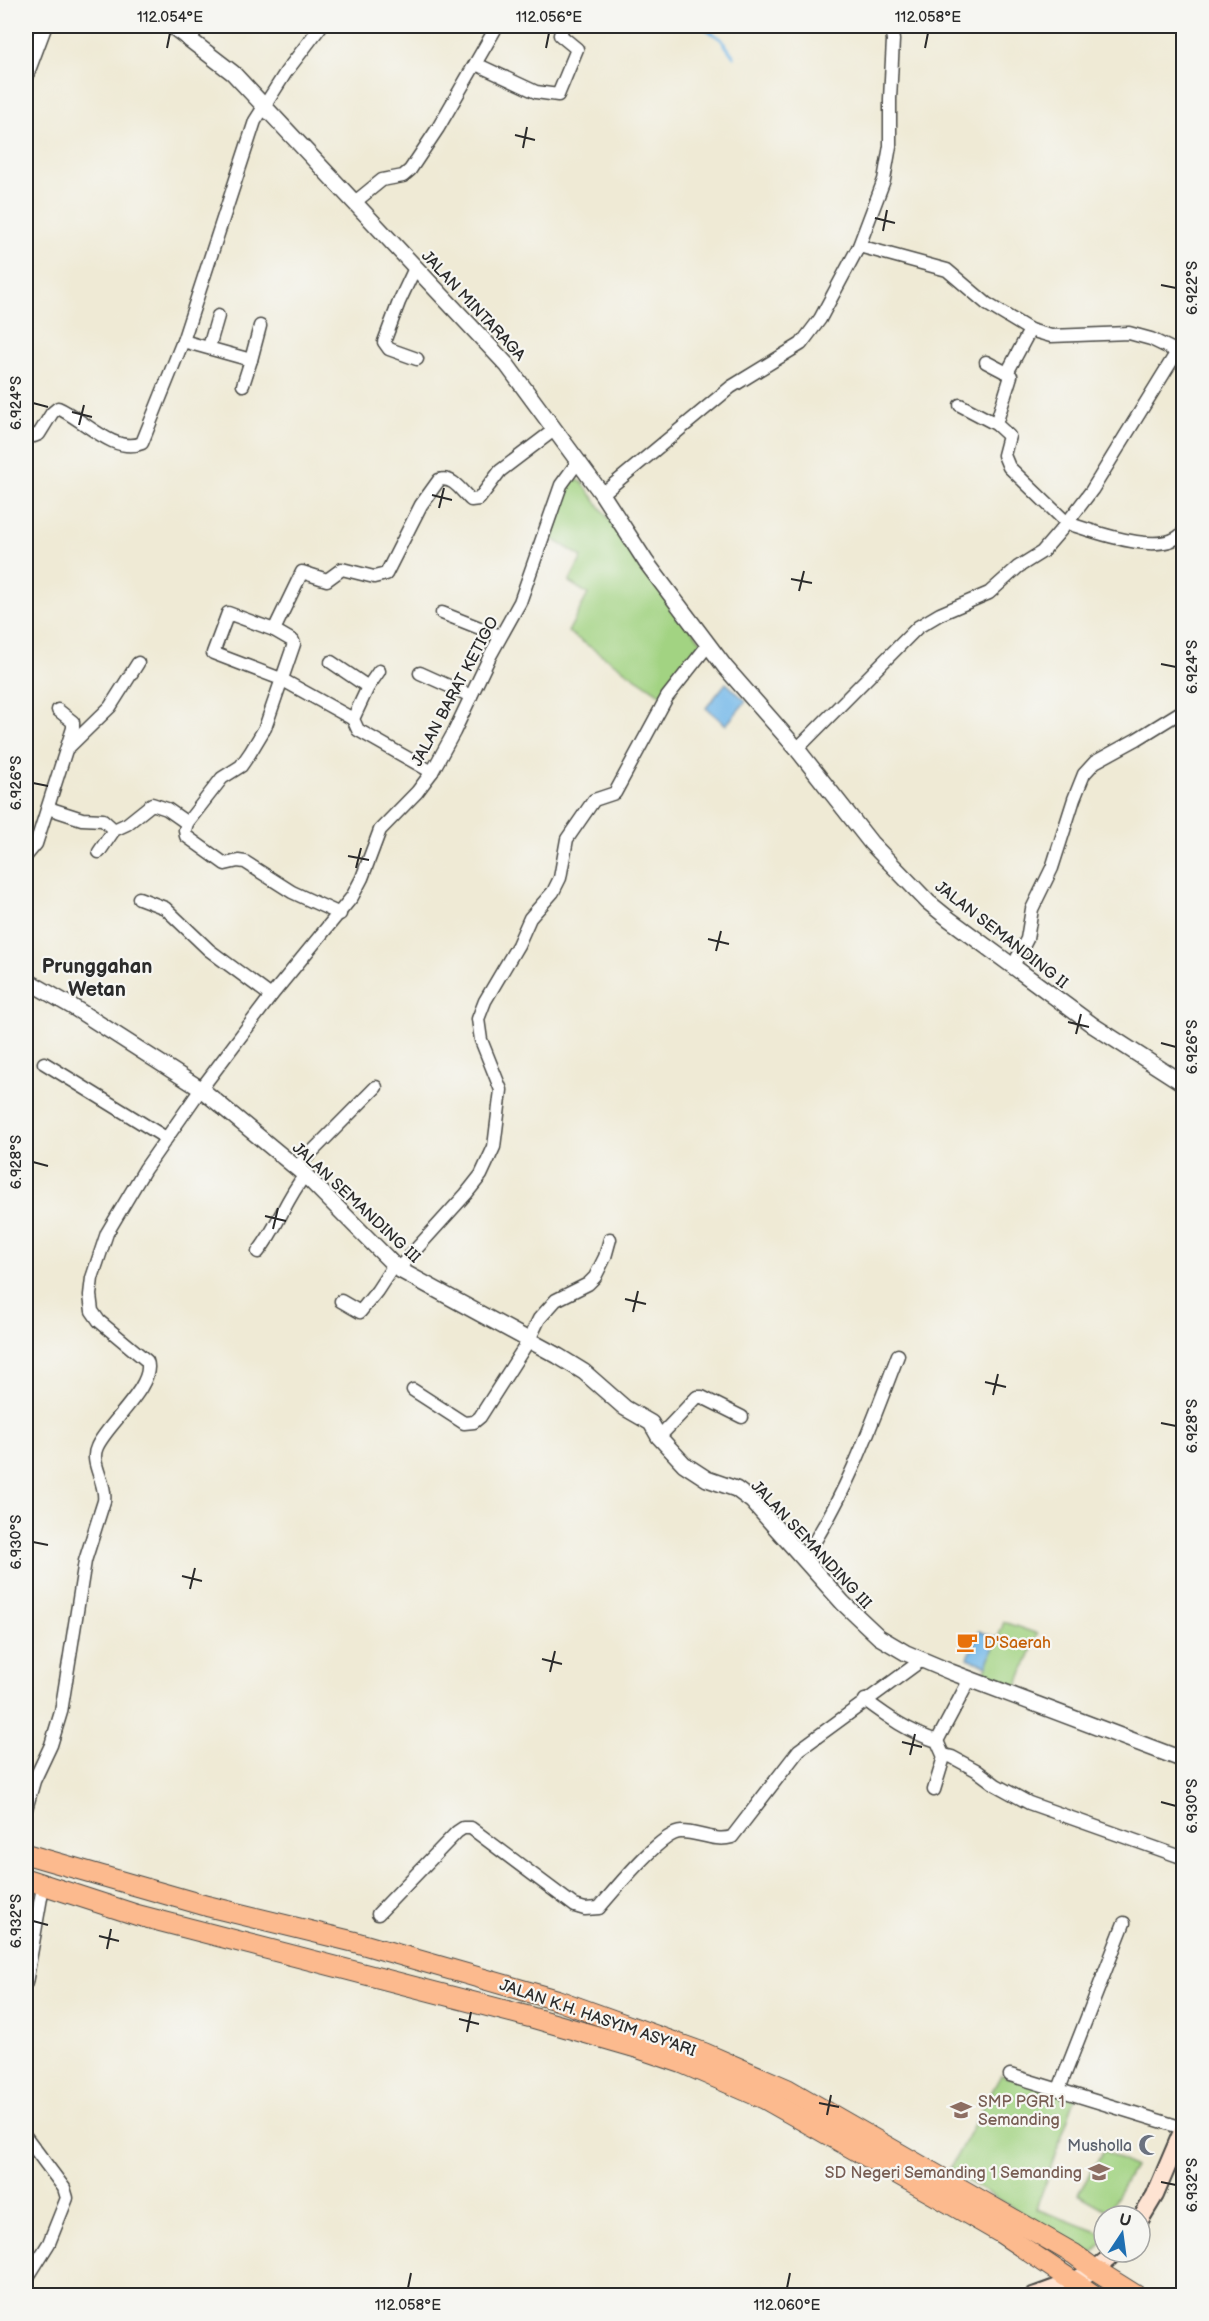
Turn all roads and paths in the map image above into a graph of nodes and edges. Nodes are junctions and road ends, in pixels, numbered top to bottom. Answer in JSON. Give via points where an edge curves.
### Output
{"nodes":[{"id":1,"x":44,"y":26,"type":"edge"},
{"id":2,"x":172,"y":26,"type":"edge"},
{"id":3,"x":199,"y":26,"type":"edge"},
{"id":4,"x":321,"y":26,"type":"edge"},
{"id":5,"x":497,"y":26,"type":"edge"},
{"id":6,"x":563,"y":26,"type":"edge"},
{"id":7,"x":891,"y":26,"type":"edge"},
{"id":8,"x":190,"y":39,"type":"junction"},
{"id":9,"x":476,"y":64,"type":"junction"},
{"id":10,"x":26,"y":74,"type":"edge"},
{"id":11,"x":263,"y":104,"type":"junction"},
{"id":12,"x":355,"y":202,"type":"junction"},
{"id":13,"x":859,"y":246,"type":"junction"},
{"id":14,"x":415,"y":268,"type":"junction"},
{"id":15,"x":218,"y":316,"type":"dead end"},
{"id":16,"x":260,"y":326,"type":"dead end"},
{"id":17,"x":1030,"y":330,"type":"junction"},
{"id":18,"x":183,"y":341,"type":"junction"},
{"id":19,"x":209,"y":347,"type":"junction"},
{"id":20,"x":1180,"y":354,"type":"edge"},
{"id":21,"x":417,"y":359,"type":"dead end"},
{"id":22,"x":251,"y":360,"type":"junction"},
{"id":23,"x":986,"y":362,"type":"dead end"},
{"id":24,"x":1007,"y":373,"type":"junction"},
{"id":25,"x":243,"y":385,"type":"dead end"},
{"id":26,"x":960,"y":405,"type":"dead end"},
{"id":27,"x":996,"y":424,"type":"junction"},
{"id":28,"x":554,"y":430,"type":"junction"},
{"id":29,"x":26,"y":432,"type":"edge"},
{"id":30,"x":577,"y":463,"type":"junction"},
{"id":31,"x":602,"y":494,"type":"junction"},
{"id":32,"x":1067,"y":523,"type":"junction"},
{"id":33,"x":1184,"y":531,"type":"edge"},
{"id":34,"x":442,"y":613,"type":"dead end"},
{"id":35,"x":274,"y":630,"type":"junction"},
{"id":36,"x":500,"y":636,"type":"junction"},
{"id":37,"x":708,"y":645,"type":"junction"},
{"id":38,"x":331,"y":662,"type":"dead end"},
{"id":39,"x":138,"y":663,"type":"dead end"},
{"id":40,"x":379,"y":671,"type":"dead end"},
{"id":41,"x":420,"y":674,"type":"dead end"},
{"id":42,"x":280,"y":679,"type":"junction"},
{"id":43,"x":369,"y":687,"type":"junction"},
{"id":44,"x":471,"y":696,"type":"junction"},
{"id":45,"x":58,"y":710,"type":"dead end"},
{"id":46,"x":1184,"y":710,"type":"edge"},
{"id":47,"x":353,"y":719,"type":"junction"},
{"id":48,"x":798,"y":749,"type":"junction"},
{"id":49,"x":66,"y":750,"type":"junction"},
{"id":50,"x":432,"y":772,"type":"junction"},
{"id":51,"x":48,"y":808,"type":"junction"},
{"id":52,"x":187,"y":823,"type":"junction"},
{"id":53,"x":114,"y":830,"type":"junction"},
{"id":54,"x":99,"y":852,"type":"dead end"},
{"id":55,"x":26,"y":856,"type":"edge"},
{"id":56,"x":140,"y":898,"type":"dead end"},
{"id":57,"x":340,"y":914,"type":"junction"},
{"id":58,"x":1012,"y":966,"type":"junction"},
{"id":59,"x":26,"y":980,"type":"edge"},
{"id":60,"x":271,"y":996,"type":"junction"},
{"id":61,"x":44,"y":1063,"type":"dead end"},
{"id":62,"x":1184,"y":1084,"type":"edge"},
{"id":63,"x":376,"y":1087,"type":"dead end"},
{"id":64,"x":201,"y":1089,"type":"junction"},
{"id":65,"x":166,"y":1138,"type":"junction"},
{"id":66,"x":301,"y":1171,"type":"junction"},
{"id":67,"x":610,"y":1239,"type":"dead end"},
{"id":68,"x":258,"y":1252,"type":"dead end"},
{"id":69,"x":396,"y":1267,"type":"junction"},
{"id":70,"x":341,"y":1301,"type":"dead end"},
{"id":71,"x":529,"y":1340,"type":"junction"},
{"id":72,"x":898,"y":1355,"type":"dead end"},
{"id":73,"x":413,"y":1390,"type":"dead end"},
{"id":74,"x":742,"y":1417,"type":"dead end"},
{"id":75,"x":660,"y":1437,"type":"junction"},
{"id":76,"x":804,"y":1558,"type":"junction"},
{"id":77,"x":921,"y":1660,"type":"junction"},
{"id":78,"x":970,"y":1679,"type":"junction"},
{"id":79,"x":865,"y":1700,"type":"junction"},
{"id":80,"x":937,"y":1741,"type":"junction"},
{"id":81,"x":944,"y":1755,"type":"junction"},
{"id":82,"x":1184,"y":1760,"type":"edge"},
{"id":83,"x":934,"y":1790,"type":"dead end"},
{"id":84,"x":26,"y":1809,"type":"edge"},
{"id":85,"x":26,"y":1854,"type":"edge"},
{"id":86,"x":1184,"y":1858,"type":"edge"},
{"id":87,"x":60,"y":1864,"type":"junction"},
{"id":88,"x":34,"y":1883,"type":"edge"},
{"id":89,"x":207,"y":1906,"type":"junction"},
{"id":90,"x":378,"y":1914,"type":"dead end"},
{"id":91,"x":159,"y":1921,"type":"junction"},
{"id":92,"x":1124,"y":1923,"type":"dead end"},
{"id":93,"x":326,"y":1964,"type":"junction"},
{"id":94,"x":26,"y":1983,"type":"edge"},
{"id":95,"x":1010,"y":2075,"type":"dead end"},
{"id":96,"x":1059,"y":2089,"type":"junction"},
{"id":97,"x":1183,"y":2128,"type":"edge"},
{"id":98,"x":26,"y":2138,"type":"edge"},
{"id":99,"x":1150,"y":2204,"type":"edge"},
{"id":100,"x":1101,"y":2264,"type":"edge"},
{"id":101,"x":1083,"y":2275,"type":"junction"},
{"id":102,"x":26,"y":2280,"type":"edge"},
{"id":103,"x":1033,"y":2295,"type":"edge"},
{"id":104,"x":1095,"y":2295,"type":"edge"},
{"id":105,"x":1137,"y":2295,"type":"edge"}],
"edges":[{"from":1,"to":10,"type":"street"},
{"from":2,"to":8,"type":"street","name":"JALAN MINTARAGA"},
{"from":3,"to":8,"type":"street"},
{"from":4,"to":11,"type":"street"},
{"from":5,"to":9,"type":"street"},
{"from":6,"to":9,"type":"street","via":[[560,35],[577,49],[558,95],[536,93]]},
{"from":7,"to":13,"type":"street","via":[[888,166]]},
{"from":8,"to":11,"type":"street","name":"JALAN MINTARAGA","via":[[233,73]]},
{"from":9,"to":12,"type":"street","via":[[410,170],[403,176],[382,180]]},
{"from":11,"to":12,"type":"street","name":"JALAN MINTARAGA"},
{"from":11,"to":18,"type":"street","via":[[247,140]]},
{"from":12,"to":14,"type":"street","name":"JALAN MINTARAGA"},
{"from":13,"to":17,"type":"street","via":[[947,270],[987,304]]},
{"from":13,"to":31,"type":"street","via":[[820,319],[801,345],[731,387]]},
{"from":14,"to":21,"type":"street","via":[[384,342],[389,349]]},
{"from":14,"to":28,"type":"street","name":"JALAN MINTARAGA","via":[[507,365]]},
{"from":15,"to":19,"type":"street"},
{"from":16,"to":22,"type":"street"},
{"from":17,"to":20,"type":"street","via":[[1051,336],[1129,333]]},
{"from":17,"to":24,"type":"street"},
{"from":18,"to":19,"type":"street"},
{"from":18,"to":29,"type":"street","via":[[142,443],[126,447],[58,408],[38,435]]},
{"from":19,"to":22,"type":"street"},
{"from":20,"to":32,"type":"street"},
{"from":22,"to":25,"type":"street"},
{"from":23,"to":24,"type":"street"},
{"from":24,"to":27,"type":"street","via":[[1011,376]]},
{"from":26,"to":27,"type":"street"},
{"from":27,"to":32,"type":"street","via":[[1010,436],[1004,455],[1009,467]]},
{"from":28,"to":30,"type":"street","name":"JALAN MINTARAGA"},
{"from":28,"to":35,"type":"street","via":[[500,471],[479,499],[471,500],[450,480],[439,480],[383,576],[342,569],[327,580],[302,572]]},
{"from":30,"to":31,"type":"street","name":"JALAN MINTARAGA"},
{"from":30,"to":36,"type":"street","name":"JALAN BARAT KETIGO","via":[[561,485],[523,596]]},
{"from":31,"to":37,"type":"street","name":"JALAN MINTARAGA","via":[[646,562]]},
{"from":32,"to":33,"type":"street","via":[[1123,540],[1169,542]]},
{"from":32,"to":48,"type":"street","via":[[1042,552],[989,593],[918,627]]},
{"from":34,"to":36,"type":"street"},
{"from":35,"to":42,"type":"street","via":[[294,644]]},
{"from":35,"to":42,"type":"street","via":[[229,612],[213,652]]},
{"from":36,"to":44,"type":"street","name":"JALAN BARAT KETIGO"},
{"from":37,"to":48,"type":"street","name":"JALAN SEMANDING II"},
{"from":37,"to":69,"type":"street","via":[[667,697],[615,793],[594,800],[567,839],[553,892],[530,918],[519,945],[485,1001],[477,1024],[501,1090],[494,1147],[481,1175],[466,1194]]},
{"from":38,"to":43,"type":"street"},
{"from":39,"to":49,"type":"street","via":[[110,707]]},
{"from":40,"to":43,"type":"street"},
{"from":41,"to":44,"type":"street"},
{"from":42,"to":47,"type":"street"},
{"from":42,"to":52,"type":"street","via":[[265,728],[250,753],[241,766],[222,778]]},
{"from":43,"to":47,"type":"street"},
{"from":44,"to":50,"type":"street","name":"JALAN BARAT KETIGO"},
{"from":45,"to":49,"type":"street","via":[[74,724]]},
{"from":46,"to":58,"type":"street","via":[[1095,762],[1084,774],[1052,868],[1032,909],[1027,939]]},
{"from":47,"to":50,"type":"street","via":[[362,733]]},
{"from":48,"to":58,"type":"street","name":"JALAN SEMANDING II","via":[[846,813],[905,879],[949,919]]},
{"from":49,"to":51,"type":"street"},
{"from":50,"to":57,"type":"street","name":"JALAN BARAT KETIGO","via":[[380,830],[360,883]]},
{"from":51,"to":53,"type":"street","via":[[82,819],[103,820]]},
{"from":51,"to":55,"type":"street","via":[[35,846]]},
{"from":52,"to":53,"type":"street","via":[[153,804]]},
{"from":52,"to":57,"type":"street","via":[[186,836],[225,864],[240,860],[292,892]]},
{"from":53,"to":54,"type":"street"},
{"from":56,"to":60,"type":"street","via":[[165,908],[209,950]]},
{"from":57,"to":60,"type":"street","name":"JALAN BARAT KETIGO"},
{"from":58,"to":62,"type":"street","name":"JALAN SEMANDING II","via":[[1094,1026]]},
{"from":59,"to":64,"type":"street","name":"JALAN SEMANDING III"},
{"from":60,"to":64,"type":"street","name":"JALAN BARAT KETIGO"},
{"from":61,"to":65,"type":"street"},
{"from":63,"to":66,"type":"street"},
{"from":64,"to":65,"type":"street","name":"JALAN BARAT KETIGO"},
{"from":64,"to":66,"type":"street","name":"JALAN SEMANDING III"},
{"from":65,"to":84,"type":"street","name":"JALAN BARAT KETIGO","via":[[108,1233],[92,1278],[93,1314],[147,1361],[148,1370],[134,1397],[95,1451],[104,1501],[85,1561],[61,1712]]},
{"from":66,"to":68,"type":"street","via":[[272,1234]]},
{"from":66,"to":69,"type":"street","name":"JALAN SEMANDING III"},
{"from":67,"to":71,"type":"street","via":[[595,1277],[556,1300],[539,1319]]},
{"from":69,"to":70,"type":"street","via":[[360,1312]]},
{"from":69,"to":71,"type":"street","name":"JALAN SEMANDING III"},
{"from":71,"to":73,"type":"street","via":[[474,1422],[464,1423]]},
{"from":71,"to":75,"type":"street","name":"JALAN SEMANDING III","via":[[584,1372],[625,1408],[651,1423]]},
{"from":72,"to":76,"type":"street","via":[[848,1484]]},
{"from":74,"to":75,"type":"street","via":[[697,1397]]},
{"from":75,"to":76,"type":"street","name":"JALAN SEMANDING III","via":[[684,1464],[752,1501]]},
{"from":76,"to":77,"type":"street","name":"JALAN SEMANDING III","via":[[860,1621],[879,1637]]},
{"from":77,"to":78,"type":"street","name":"JALAN SEMANDING III"},
{"from":77,"to":79,"type":"street"},
{"from":78,"to":80,"type":"street"},
{"from":78,"to":82,"type":"street","name":"JALAN SEMANDING III"},
{"from":79,"to":80,"type":"street","via":[[895,1723]]},
{"from":79,"to":90,"type":"street","via":[[799,1750],[732,1837],[674,1833],[646,1855],[599,1908],[575,1906],[471,1828],[463,1828]]},
{"from":80,"to":81,"type":"street"},
{"from":81,"to":83,"type":"street"},
{"from":81,"to":86,"type":"street","via":[[1029,1803]]},
{"from":85,"to":87,"type":"highway","name":"JALAN K.H. HASYIM ASY'ARI"},
{"from":87,"to":89,"type":"highway","name":"JALAN K.H. HASYIM ASY'ARI"},
{"from":87,"to":91,"type":"highway","via":[[75,1878],[177,1912],[175,1918]]},
{"from":88,"to":91,"type":"highway","name":"JALAN K.H. HASYIM ASY'ARI"},
{"from":88,"to":94,"type":"street"},
{"from":89,"to":93,"type":"highway","via":[[191,1906],[189,1913],[310,1950]]},
{"from":89,"to":101,"type":"highway","name":"JALAN K.H. HASYIM ASY'ARI","via":[[355,1942],[557,2000],[743,2068],[787,2089],[1074,2254]]},
{"from":91,"to":93,"type":"highway","name":"JALAN K.H. HASYIM ASY'ARI"},
{"from":92,"to":96,"type":"street"},
{"from":93,"to":101,"type":"highway","name":"JALAN K.H. HASYIM ASY'ARI","via":[[630,2046],[721,2078]]},
{"from":95,"to":96,"type":"street"},
{"from":96,"to":97,"type":"street"},
{"from":97,"to":99,"type":"main road"},
{"from":98,"to":102,"type":"street","via":[[64,2188],[67,2199],[49,2243]]},
{"from":100,"to":101,"type":"main road"},
{"from":101,"to":103,"type":"main road"},
{"from":101,"to":104,"type":"highway"},
{"from":101,"to":105,"type":"highway"}]}
